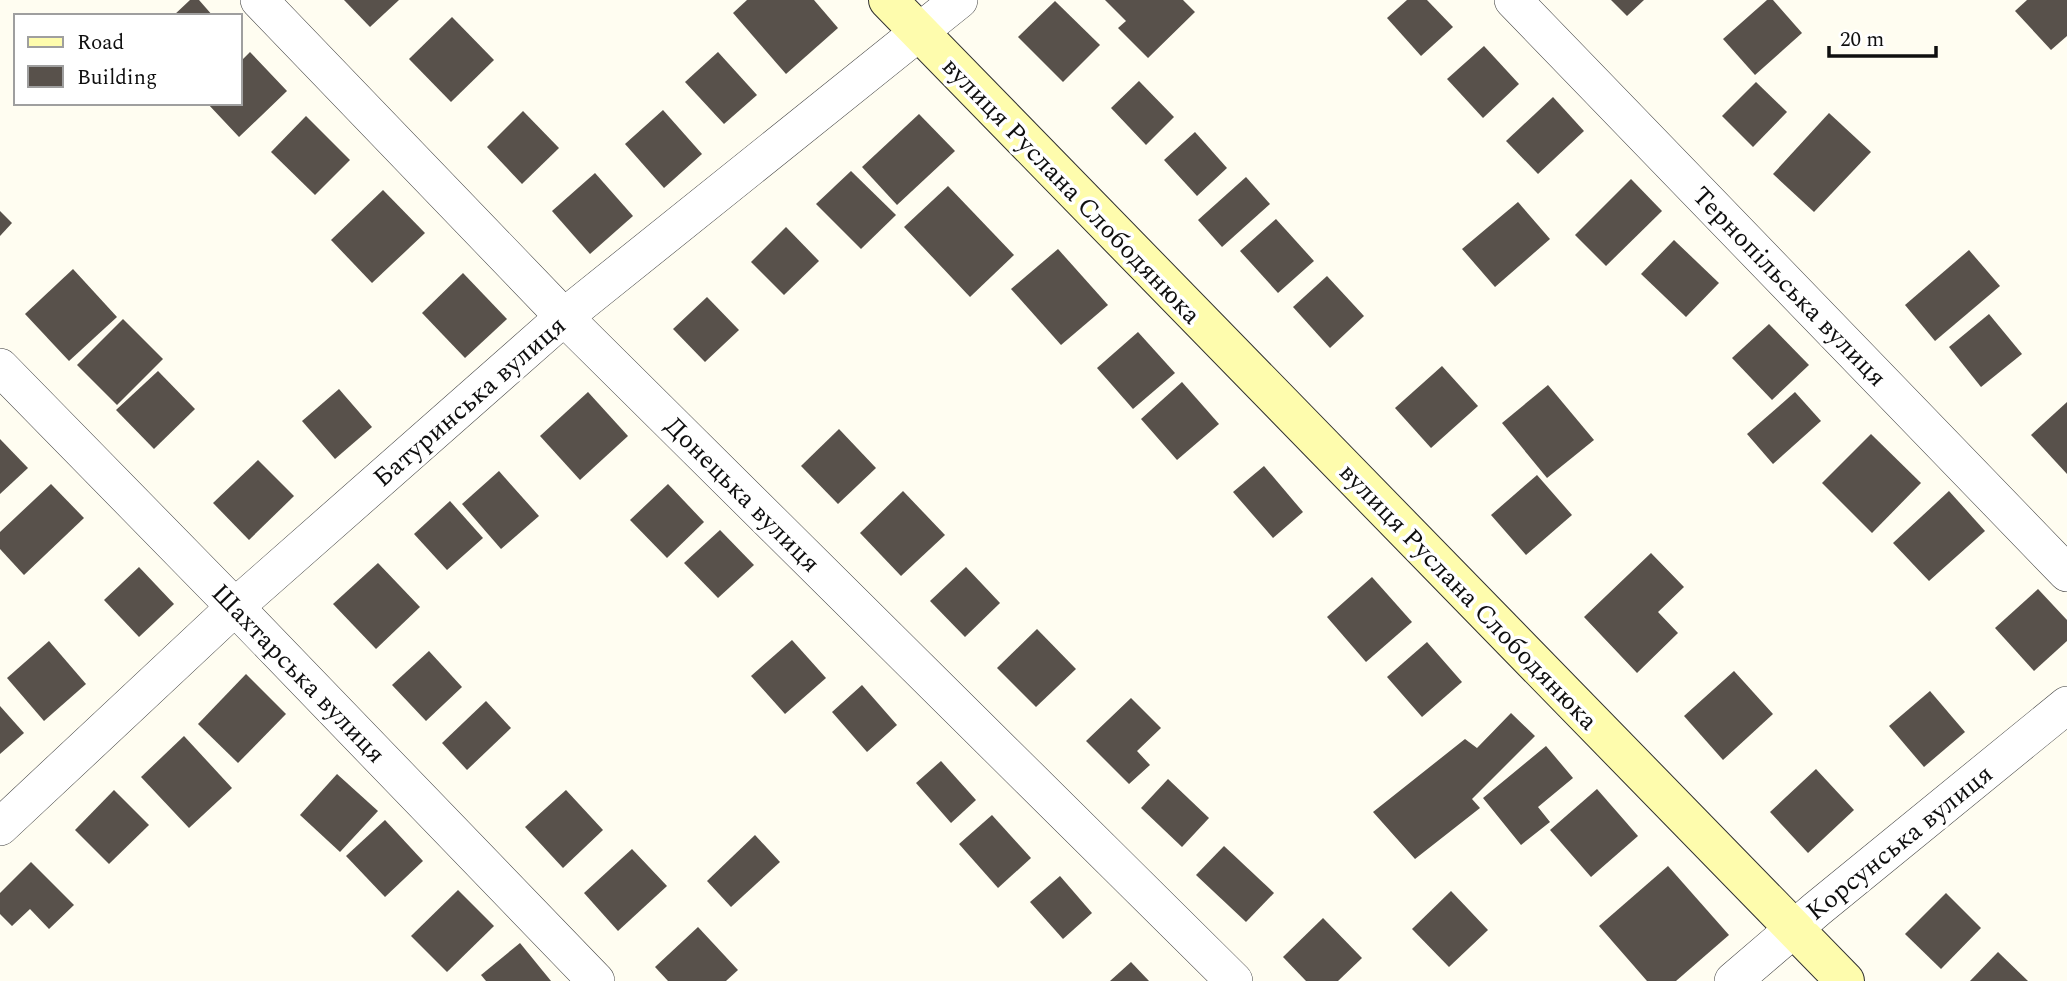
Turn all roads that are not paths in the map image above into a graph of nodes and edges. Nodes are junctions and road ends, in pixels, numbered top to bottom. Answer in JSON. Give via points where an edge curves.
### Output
{"nodes":[{"id":1,"x":259,"y":0,"type":"edge"},
{"id":2,"x":888,"y":0,"type":"edge"},
{"id":3,"x":959,"y":0,"type":"edge"},
{"id":4,"x":1513,"y":0,"type":"edge"},
{"id":5,"x":918,"y":32,"type":"junction"},
{"id":6,"x":564,"y":317,"type":"junction"},
{"id":7,"x":0,"y":367,"type":"edge"},
{"id":8,"x":2067,"y":573,"type":"edge"},
{"id":9,"x":235,"y":607,"type":"junction"},
{"id":10,"x":2067,"y":705,"type":"edge"},
{"id":11,"x":0,"y":827,"type":"edge"},
{"id":12,"x":1794,"y":929,"type":"junction"},
{"id":13,"x":596,"y":981,"type":"edge"},
{"id":14,"x":1234,"y":981,"type":"edge"},
{"id":15,"x":1732,"y":981,"type":"edge"},
{"id":16,"x":1845,"y":981,"type":"edge"}],
"edges":[{"from":1,"to":6,"type":"street","name":"Донецька вулиця"},
{"from":2,"to":5,"type":"main road","name":"вулиця Руслана Слободянюка"},
{"from":3,"to":5,"type":"street","name":"Батуринська вулиця"},
{"from":4,"to":8,"type":"street","name":"Тернопільська вулиця"},
{"from":5,"to":6,"type":"street","name":"Батуринська вулиця"},
{"from":5,"to":12,"type":"main road","name":"вулиця Руслана Слободянюка"},
{"from":6,"to":9,"type":"street","name":"Батуринська вулиця"},
{"from":6,"to":14,"type":"street","name":"Донецька вулиця"},
{"from":7,"to":9,"type":"street","name":"Шахтарська вулиця"},
{"from":9,"to":11,"type":"street","name":"Батуринська вулиця"},
{"from":9,"to":13,"type":"street","name":"Шахтарська вулиця"},
{"from":10,"to":12,"type":"street","name":"Корсунська вулиця"},
{"from":12,"to":15,"type":"street","name":"Корсунська вулиця"},
{"from":12,"to":16,"type":"main road","name":"вулиця Руслана Слободянюка"}]}
